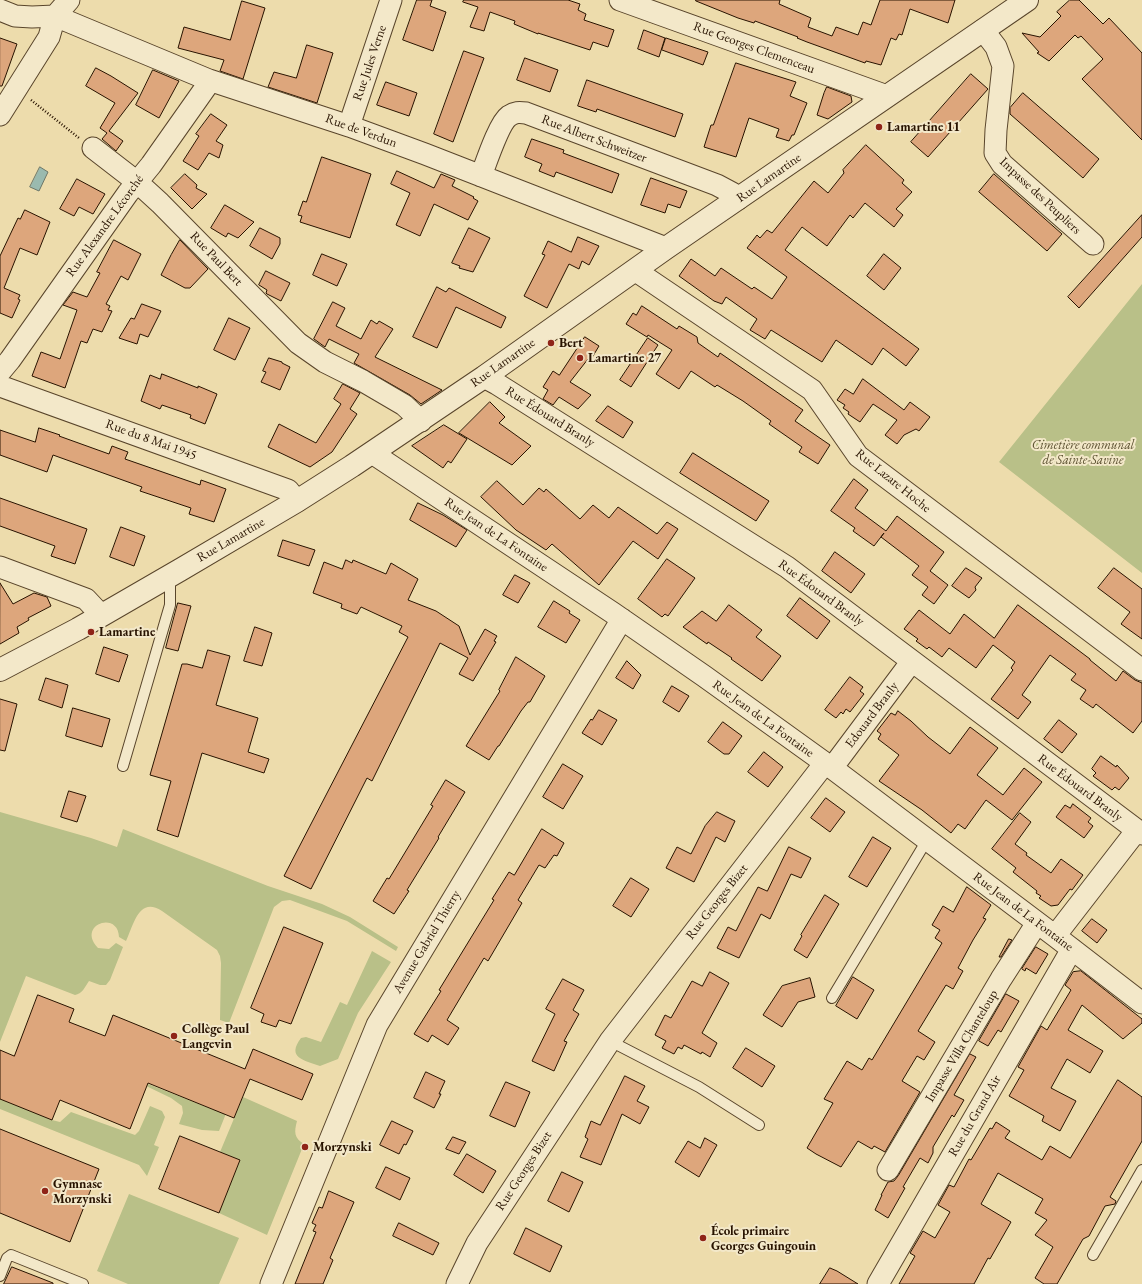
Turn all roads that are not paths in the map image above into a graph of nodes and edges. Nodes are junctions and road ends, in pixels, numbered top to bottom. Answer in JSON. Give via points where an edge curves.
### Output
{"nodes":[{"id":1,"x":69,"y":0,"type":"edge"},
{"id":2,"x":391,"y":0,"type":"edge"},
{"id":3,"x":620,"y":0,"type":"edge"},
{"id":4,"x":1027,"y":0,"type":"edge"},
{"id":5,"x":0,"y":10,"type":"edge"},
{"id":6,"x":55,"y":16,"type":"junction"},
{"id":7,"x":983,"y":30,"type":"junction"},
{"id":8,"x":209,"y":80,"type":"junction"},
{"id":9,"x":887,"y":96,"type":"junction"},
{"id":10,"x":0,"y":115,"type":"edge"},
{"id":11,"x":349,"y":126,"type":"junction"},
{"id":12,"x":93,"y":148,"type":"road end"},
{"id":13,"x":481,"y":176,"type":"junction"},
{"id":14,"x":137,"y":182,"type":"junction"},
{"id":15,"x":738,"y":199,"type":"junction"},
{"id":16,"x":1093,"y":244,"type":"dead end"},
{"id":17,"x":666,"y":248,"type":"junction"},
{"id":18,"x":636,"y":271,"type":"junction"},
{"id":19,"x":0,"y":372,"type":"edge"},
{"id":20,"x":484,"y":377,"type":"junction"},
{"id":21,"x":0,"y":385,"type":"edge"},
{"id":22,"x":420,"y":420,"type":"junction"},
{"id":23,"x":372,"y":452,"type":"junction"},
{"id":24,"x":297,"y":501,"type":"junction"},
{"id":25,"x":0,"y":567,"type":"edge"},
{"id":26,"x":170,"y":576,"type":"junction"},
{"id":27,"x":101,"y":615,"type":"junction"},
{"id":28,"x":622,"y":620,"type":"junction"},
{"id":29,"x":912,"y":661,"type":"junction"},
{"id":30,"x":0,"y":670,"type":"edge"},
{"id":31,"x":1142,"y":670,"type":"edge"},
{"id":32,"x":123,"y":766,"type":"dead end"},
{"id":33,"x":828,"y":766,"type":"junction"},
{"id":34,"x":1139,"y":832,"type":"edge"},
{"id":35,"x":927,"y":840,"type":"junction"},
{"id":36,"x":1037,"y":923,"type":"junction"},
{"id":37,"x":1055,"y":936,"type":"junction"},
{"id":38,"x":1072,"y":948,"type":"junction"},
{"id":39,"x":832,"y":998,"type":"dead end"},
{"id":40,"x":1142,"y":1003,"type":"edge"},
{"id":41,"x":610,"y":1041,"type":"junction"},
{"id":42,"x":759,"y":1125,"type":"dead end"},
{"id":43,"x":888,"y":1170,"type":"dead end"},
{"id":44,"x":1142,"y":1170,"type":"edge"},
{"id":45,"x":1093,"y":1255,"type":"dead end"},
{"id":46,"x":0,"y":1276,"type":"edge"},
{"id":47,"x":83,"y":1284,"type":"edge"},
{"id":48,"x":270,"y":1284,"type":"edge"},
{"id":49,"x":457,"y":1284,"type":"edge"},
{"id":50,"x":878,"y":1284,"type":"edge"}],
"edges":[{"from":1,"to":6,"type":"street"},
{"from":2,"to":11,"type":"street","name":"Rue Jules Verne"},
{"from":3,"to":9,"type":"street","name":"Rue Georges Clemenceau"},
{"from":4,"to":7,"type":"street","name":"Rue Lamartine"},
{"from":5,"to":6,"type":"street","via":[[15,16]]},
{"from":6,"to":8,"type":"street","name":"Rue de Verdun"},
{"from":6,"to":10,"type":"street","via":[[49,37]]},
{"from":7,"to":9,"type":"street","name":"Rue Lamartine"},
{"from":7,"to":16,"type":"street","name":"Impasse des Peupliers","via":[[996,47],[1003,66],[995,153],[1002,164]]},
{"from":8,"to":11,"type":"street","name":"Rue de Verdun"},
{"from":8,"to":14,"type":"street","name":"Rue Alexandre Lécorché"},
{"from":9,"to":15,"type":"street","name":"Rue Lamartine"},
{"from":11,"to":13,"type":"street","name":"Rue de Verdun"},
{"from":12,"to":14,"type":"street","name":"Rue Paul Bert"},
{"from":13,"to":15,"type":"street","name":"Rue Albert Schweitzer","via":[[500,129],[507,117],[516,112],[526,113],[717,185]]},
{"from":13,"to":17,"type":"street","name":"Rue de Verdun"},
{"from":14,"to":19,"type":"street","name":"Rue Alexandre Lécorché"},
{"from":14,"to":22,"type":"street","name":"Rue Paul Bert","via":[[298,342],[325,362],[404,405]]},
{"from":15,"to":17,"type":"street","name":"Rue Lamartine"},
{"from":17,"to":18,"type":"street","name":"Rue Lamartine"},
{"from":18,"to":20,"type":"street","name":"Rue Lamartine"},
{"from":18,"to":31,"type":"street","name":"Rue Lazare Hoche","via":[[812,390],[858,456]]},
{"from":20,"to":22,"type":"street","name":"Rue Lamartine"},
{"from":20,"to":29,"type":"street","name":"Rue Édouard Branly","via":[[787,567]]},
{"from":21,"to":24,"type":"street","name":"Rue du 8 Mai 1945","via":[[288,490]]},
{"from":22,"to":23,"type":"street","name":"Rue Lamartine"},
{"from":23,"to":24,"type":"street","name":"Rue Lamartine"},
{"from":23,"to":28,"type":"street","name":"Rue Jean de La Fontaine"},
{"from":24,"to":26,"type":"street","name":"Rue Lamartine"},
{"from":25,"to":27,"type":"street","via":[[86,599]]},
{"from":26,"to":27,"type":"street","name":"Rue Lamartine"},
{"from":26,"to":32,"type":"lane","via":[[170,605]]},
{"from":27,"to":30,"type":"street","name":"Rue Lamartine"},
{"from":28,"to":33,"type":"street","name":"Rue Jean de La Fontaine"},
{"from":28,"to":48,"type":"street","name":"Avenue Gabriel Thierry","via":[[377,1025]]},
{"from":29,"to":33,"type":"street","name":"Edouard Branly"},
{"from":29,"to":34,"type":"street","name":"Rue Édouard Branly"},
{"from":33,"to":35,"type":"street","name":"Rue Jean de La Fontaine"},
{"from":33,"to":41,"type":"street","name":"Rue Georges Bizet"},
{"from":34,"to":37,"type":"street"},
{"from":35,"to":36,"type":"street","name":"Rue Jean de La Fontaine"},
{"from":35,"to":39,"type":"lane"},
{"from":36,"to":37,"type":"street","name":"Rue Jean de La Fontaine"},
{"from":36,"to":43,"type":"street","name":"Impasse Villa Chanteloup"},
{"from":37,"to":38,"type":"street","name":"Rue Jean de La Fontaine"},
{"from":38,"to":40,"type":"street","name":"Rue Jean de La Fontaine"},
{"from":38,"to":50,"type":"street","name":"Rue du Grand Air"},
{"from":41,"to":42,"type":"lane","via":[[699,1087]]},
{"from":41,"to":49,"type":"street","name":"Rue Georges Bizet","via":[[477,1243]]},
{"from":44,"to":45,"type":"lane"},
{"from":46,"to":47,"type":"lane","via":[[7,1258],[11,1255]]}]}
